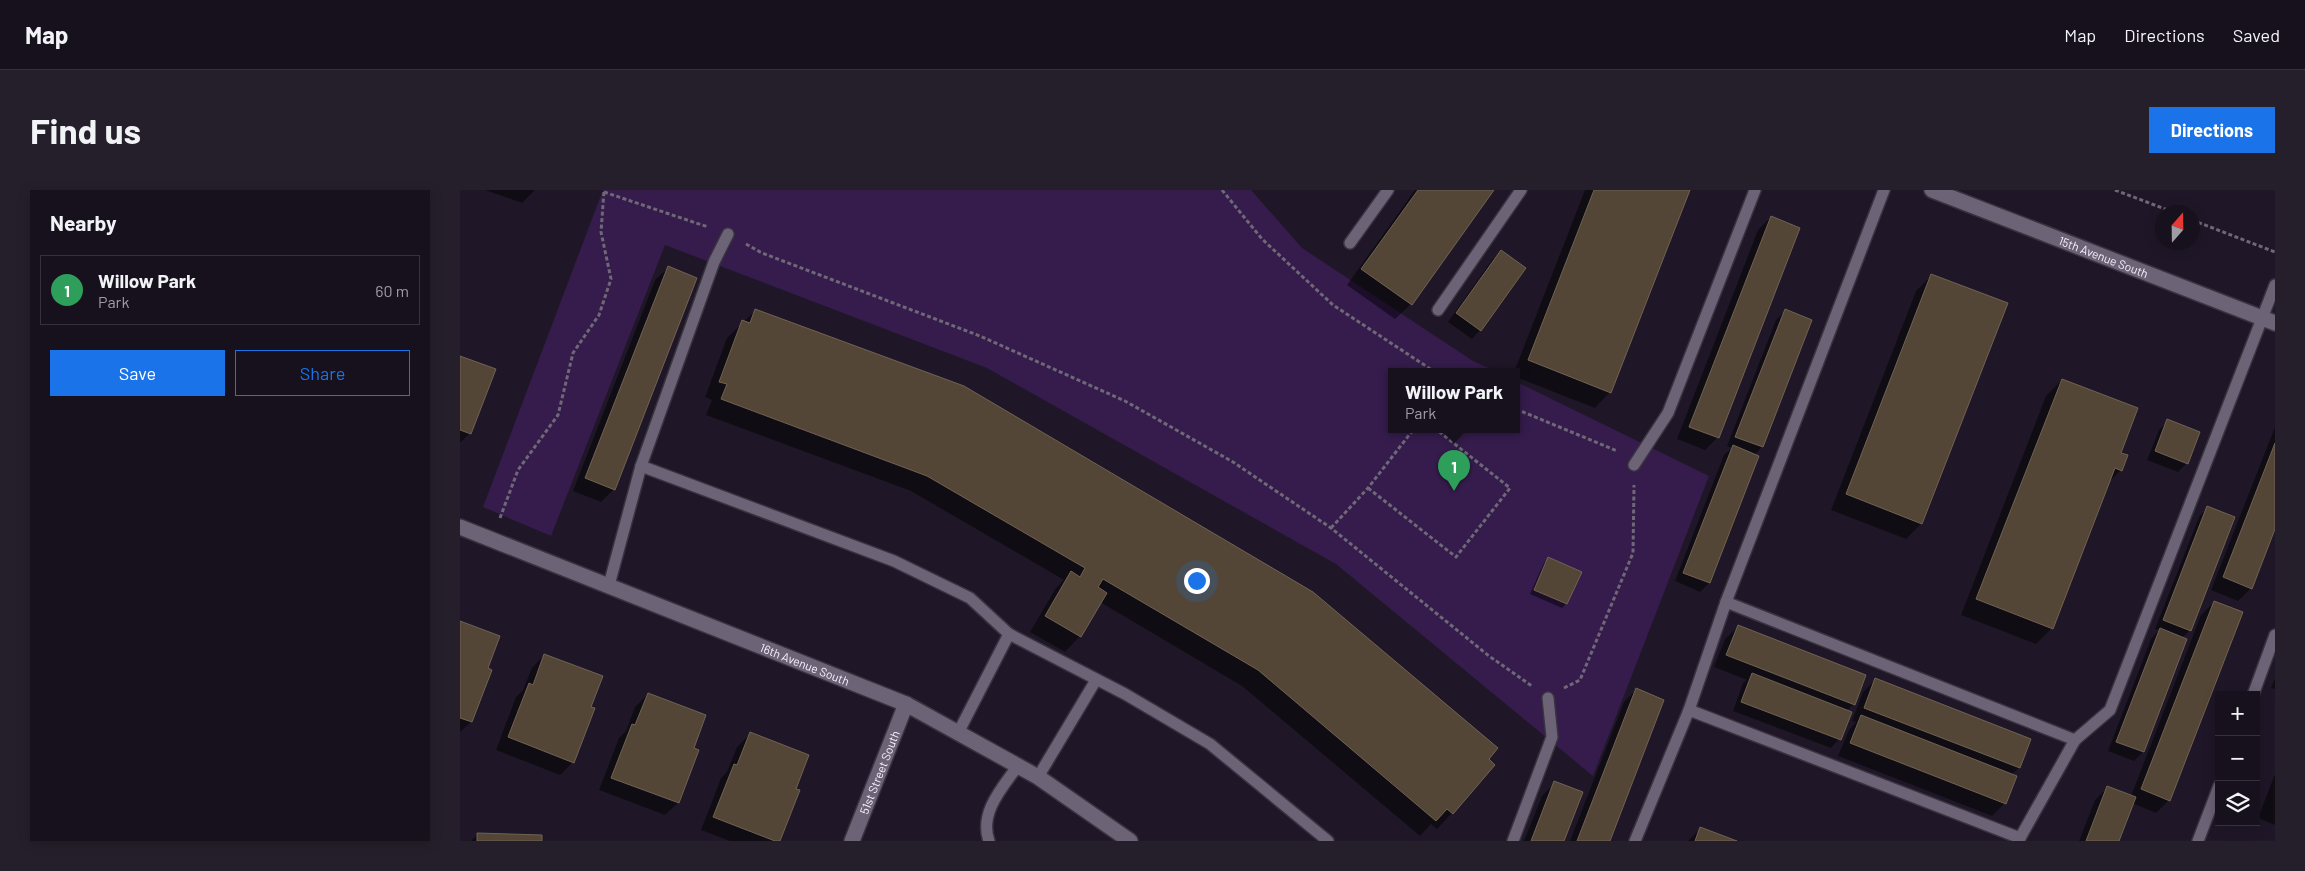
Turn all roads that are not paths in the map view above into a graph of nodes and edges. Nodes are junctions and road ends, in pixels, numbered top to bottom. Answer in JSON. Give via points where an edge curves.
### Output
{"nodes":[{"id":1,"x":1388,"y":190,"type":"edge"},
{"id":2,"x":1521,"y":190,"type":"edge"},
{"id":3,"x":1755,"y":190,"type":"edge"},
{"id":4,"x":1884,"y":190,"type":"edge"},
{"id":5,"x":1932,"y":190,"type":"edge"},
{"id":6,"x":728,"y":234,"type":"road end"},
{"id":7,"x":1350,"y":243,"type":"dead end"},
{"id":8,"x":2275,"y":285,"type":"edge"},
{"id":9,"x":1438,"y":310,"type":"dead end"},
{"id":10,"x":2268,"y":320,"type":"edge"},
{"id":11,"x":1634,"y":465,"type":"road end"},
{"id":12,"x":641,"y":466,"type":"junction"},
{"id":13,"x":460,"y":527,"type":"edge"},
{"id":14,"x":609,"y":585,"type":"junction"},
{"id":15,"x":1726,"y":602,"type":"junction"},
{"id":16,"x":1009,"y":634,"type":"junction"},
{"id":17,"x":2275,"y":635,"type":"edge"},
{"id":18,"x":1096,"y":680,"type":"junction"},
{"id":19,"x":2254,"y":691,"type":"edge"},
{"id":20,"x":1548,"y":698,"type":"road end"},
{"id":21,"x":906,"y":704,"type":"junction"},
{"id":22,"x":1689,"y":710,"type":"junction"},
{"id":23,"x":958,"y":734,"type":"junction"},
{"id":24,"x":2075,"y":740,"type":"junction"},
{"id":25,"x":1017,"y":767,"type":"junction"},
{"id":26,"x":1038,"y":777,"type":"junction"},
{"id":27,"x":2215,"y":796,"type":"edge"},
{"id":28,"x":2020,"y":839,"type":"edge"},
{"id":29,"x":852,"y":841,"type":"edge"},
{"id":30,"x":989,"y":841,"type":"edge"},
{"id":31,"x":1130,"y":841,"type":"edge"},
{"id":32,"x":1328,"y":841,"type":"edge"},
{"id":33,"x":1513,"y":841,"type":"edge"},
{"id":34,"x":1636,"y":841,"type":"edge"},
{"id":35,"x":2198,"y":841,"type":"edge"}],
"edges":[{"from":1,"to":7,"type":"lane"},
{"from":2,"to":9,"type":"lane"},
{"from":3,"to":11,"type":"lane","via":[[1668,413]]},
{"from":4,"to":15,"type":"lane"},
{"from":5,"to":10,"type":"street","name":"15th Avenue South"},
{"from":6,"to":12,"type":"lane","via":[[714,262]]},
{"from":8,"to":10,"type":"lane"},
{"from":10,"to":24,"type":"lane","via":[[2110,710]]},
{"from":12,"to":14,"type":"lane"},
{"from":12,"to":16,"type":"lane","via":[[894,561],[970,598]]},
{"from":13,"to":14,"type":"street","name":"16th Avenue South"},
{"from":14,"to":21,"type":"street","name":"16th Avenue South"},
{"from":15,"to":22,"type":"lane"},
{"from":15,"to":24,"type":"lane"},
{"from":16,"to":18,"type":"lane"},
{"from":16,"to":23,"type":"lane"},
{"from":17,"to":19,"type":"lane"},
{"from":18,"to":26,"type":"lane"},
{"from":18,"to":32,"type":"lane","via":[[1210,744]]},
{"from":20,"to":33,"type":"lane","via":[[1552,737]]},
{"from":21,"to":23,"type":"street","name":"16th Avenue South"},
{"from":21,"to":29,"type":"street","name":"51st Street South"},
{"from":22,"to":28,"type":"lane"},
{"from":22,"to":34,"type":"lane"},
{"from":23,"to":25,"type":"street","name":"16th Avenue South"},
{"from":24,"to":28,"type":"lane"},
{"from":25,"to":26,"type":"street","name":"16th Avenue South"},
{"from":25,"to":30,"type":"lane","via":[[991,803],[986,832]]},
{"from":26,"to":31,"type":"street","name":"16th Avenue South"},
{"from":27,"to":35,"type":"lane"}]}
